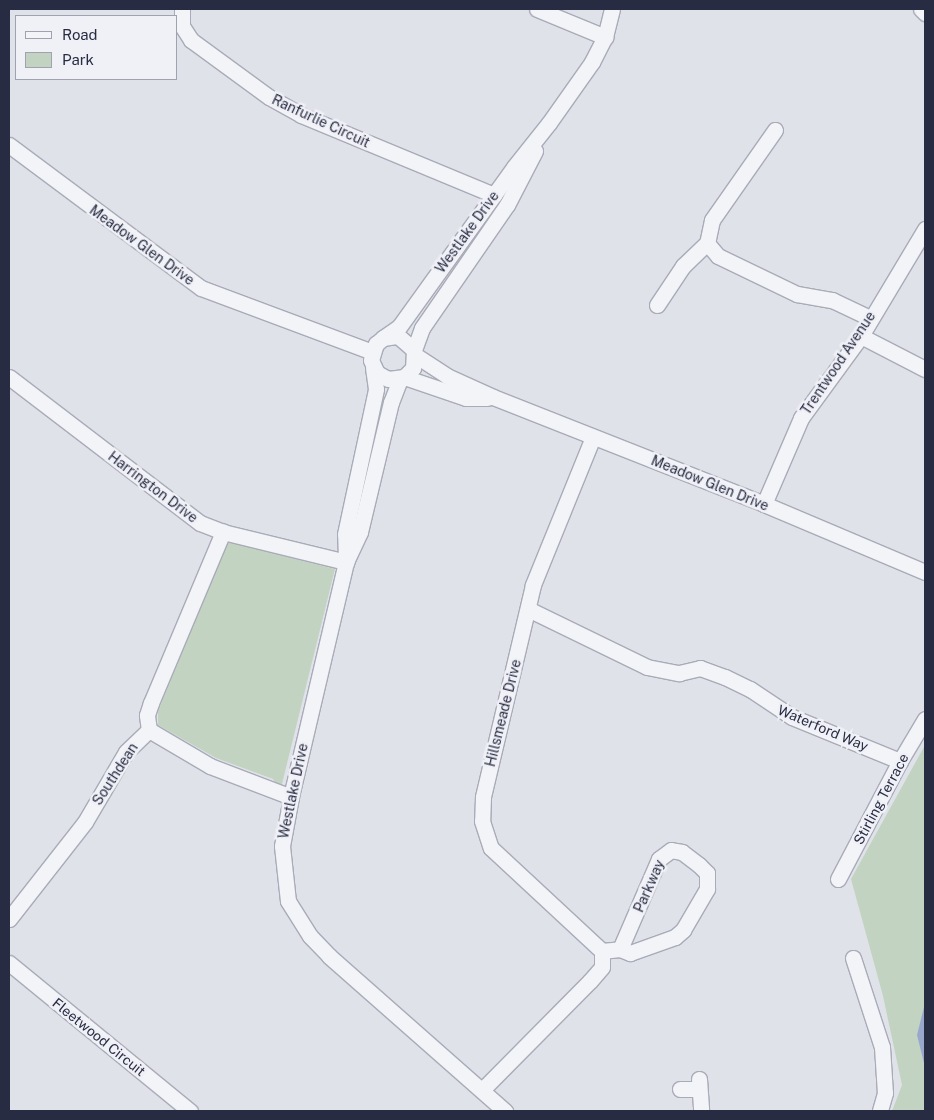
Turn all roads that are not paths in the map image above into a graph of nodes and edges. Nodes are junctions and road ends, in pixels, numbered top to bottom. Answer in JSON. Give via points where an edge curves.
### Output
{"nodes":[{"id":1,"x":182,"y":9,"type":"edge"},
{"id":2,"x":538,"y":9,"type":"edge"},
{"id":3,"x":612,"y":9,"type":"edge"},
{"id":4,"x":921,"y":9,"type":"edge"},
{"id":5,"x":925,"y":12,"type":"edge"},
{"id":6,"x":605,"y":37,"type":"junction"},
{"id":7,"x":549,"y":123,"type":"junction"},
{"id":8,"x":775,"y":130,"type":"dead end"},
{"id":9,"x":9,"y":145,"type":"edge"},
{"id":10,"x":494,"y":195,"type":"junction"},
{"id":11,"x":925,"y":229,"type":"edge"},
{"id":12,"x":707,"y":243,"type":"junction"},
{"id":13,"x":657,"y":305,"type":"dead end"},
{"id":14,"x":870,"y":318,"type":"junction"},
{"id":15,"x":861,"y":336,"type":"junction"},
{"id":16,"x":383,"y":338,"type":"junction"},
{"id":17,"x":372,"y":352,"type":"junction"},
{"id":18,"x":415,"y":353,"type":"junction"},
{"id":19,"x":373,"y":368,"type":"junction"},
{"id":20,"x":925,"y":369,"type":"edge"},
{"id":21,"x":9,"y":377,"type":"edge"},
{"id":22,"x":402,"y":378,"type":"junction"},
{"id":23,"x":493,"y":398,"type":"junction"},
{"id":24,"x":593,"y":437,"type":"junction"},
{"id":25,"x":764,"y":504,"type":"junction"},
{"id":26,"x":223,"y":532,"type":"junction"},
{"id":27,"x":346,"y":562,"type":"junction"},
{"id":28,"x":925,"y":572,"type":"edge"},
{"id":29,"x":528,"y":608,"type":"junction"},
{"id":30,"x":925,"y":719,"type":"edge"},
{"id":31,"x":149,"y":730,"type":"junction"},
{"id":32,"x":900,"y":761,"type":"junction"},
{"id":33,"x":290,"y":797,"type":"junction"},
{"id":34,"x":838,"y":879,"type":"dead end"},
{"id":35,"x":9,"y":920,"type":"edge"},
{"id":36,"x":620,"y":949,"type":"junction"},
{"id":37,"x":602,"y":951,"type":"junction"},
{"id":38,"x":853,"y":958,"type":"dead end"},
{"id":39,"x":9,"y":963,"type":"edge"},
{"id":40,"x":483,"y":1088,"type":"junction"},
{"id":41,"x":680,"y":1089,"type":"dead end"},
{"id":42,"x":190,"y":1111,"type":"edge"},
{"id":43,"x":505,"y":1111,"type":"edge"},
{"id":44,"x":701,"y":1111,"type":"edge"},
{"id":45,"x":880,"y":1111,"type":"edge"}],
"edges":[{"from":1,"to":10,"type":"street","name":"Ranfurlie Circuit","via":[[182,26],[191,40],[269,97],[300,115]]},
{"from":2,"to":6,"type":"street"},
{"from":3,"to":6,"type":"street","name":"Westlake Drive"},
{"from":4,"to":5,"type":"street"},
{"from":6,"to":7,"type":"street","name":"Westlake Drive","via":[[592,62]]},
{"from":7,"to":10,"type":"street","name":"Westlake Drive"},
{"from":7,"to":18,"type":"street","name":"Westlake Drive","via":[[507,205],[422,328]]},
{"from":8,"to":12,"type":"street","via":[[712,220]]},
{"from":9,"to":17,"type":"street","name":"Meadow Glen Drive","via":[[201,288]]},
{"from":10,"to":16,"type":"street","name":"Westlake Drive","via":[[399,327]]},
{"from":11,"to":14,"type":"street","name":"Trentwood Avenue"},
{"from":12,"to":13,"type":"street","via":[[683,266]]},
{"from":12,"to":14,"type":"street","via":[[718,256],[797,294],[832,300]]},
{"from":14,"to":15,"type":"street","name":"Trentwood Avenue"},
{"from":15,"to":20,"type":"street"},
{"from":15,"to":25,"type":"street","name":"Trentwood Avenue","via":[[801,418]]},
{"from":16,"to":17,"type":"street"},
{"from":16,"to":18,"type":"street","via":[[398,336],[410,344]]},
{"from":17,"to":19,"type":"street"},
{"from":18,"to":22,"type":"street","via":[[413,368]]},
{"from":18,"to":23,"type":"street","name":"Meadow Glen Drive","via":[[447,376]]},
{"from":19,"to":22,"type":"street","via":[[382,377]]},
{"from":19,"to":27,"type":"street","name":"Westlake Drive","via":[[376,389],[345,534]]},
{"from":21,"to":26,"type":"street","name":"Harrington Drive","via":[[197,521]]},
{"from":22,"to":23,"type":"street","name":"Meadow Glen Drive","via":[[466,398]]},
{"from":22,"to":27,"type":"street","name":"Westlake Drive","via":[[391,402],[360,532]]},
{"from":23,"to":24,"type":"street","name":"Meadow Glen Drive"},
{"from":24,"to":25,"type":"street","name":"Meadow Glen Drive"},
{"from":24,"to":29,"type":"street","name":"Hillsmeade Drive","via":[[533,585]]},
{"from":25,"to":28,"type":"street","name":"Meadow Glen Drive"},
{"from":26,"to":27,"type":"street","name":"Harrington Drive"},
{"from":26,"to":31,"type":"street","name":"Southdean","via":[[169,668],[151,703],[147,716]]},
{"from":27,"to":33,"type":"street","name":"Westlake Drive"},
{"from":29,"to":32,"type":"street","name":"Waterford Way","via":[[648,667],[679,672],[700,668],[725,678],[750,689],[792,717]]},
{"from":29,"to":37,"type":"street","name":"Hillsmeade Drive","via":[[482,797],[482,821],[491,848]]},
{"from":30,"to":32,"type":"street","name":"Stirling Terrace"},
{"from":31,"to":33,"type":"street","via":[[210,766]]},
{"from":31,"to":35,"type":"street","name":"Southdean","via":[[126,752],[85,822]]},
{"from":32,"to":34,"type":"street","name":"Stirling Terrace"},
{"from":33,"to":40,"type":"street","name":"Westlake Drive","via":[[282,846],[288,901],[310,936]]},
{"from":36,"to":36,"type":"street","name":"Parkway","via":[[658,859],[671,850],[682,852],[707,873],[707,889],[683,930],[675,937],[630,952]]},
{"from":36,"to":37,"type":"street","name":"Parkway"},
{"from":37,"to":40,"type":"street","via":[[602,966],[590,981]]},
{"from":38,"to":45,"type":"street","via":[[882,1047],[885,1093]]},
{"from":39,"to":42,"type":"street","name":"Fleetwood Circuit"},
{"from":40,"to":43,"type":"street","name":"Westlake Drive"},
{"from":41,"to":44,"type":"street","via":[[699,1084]]}]}
